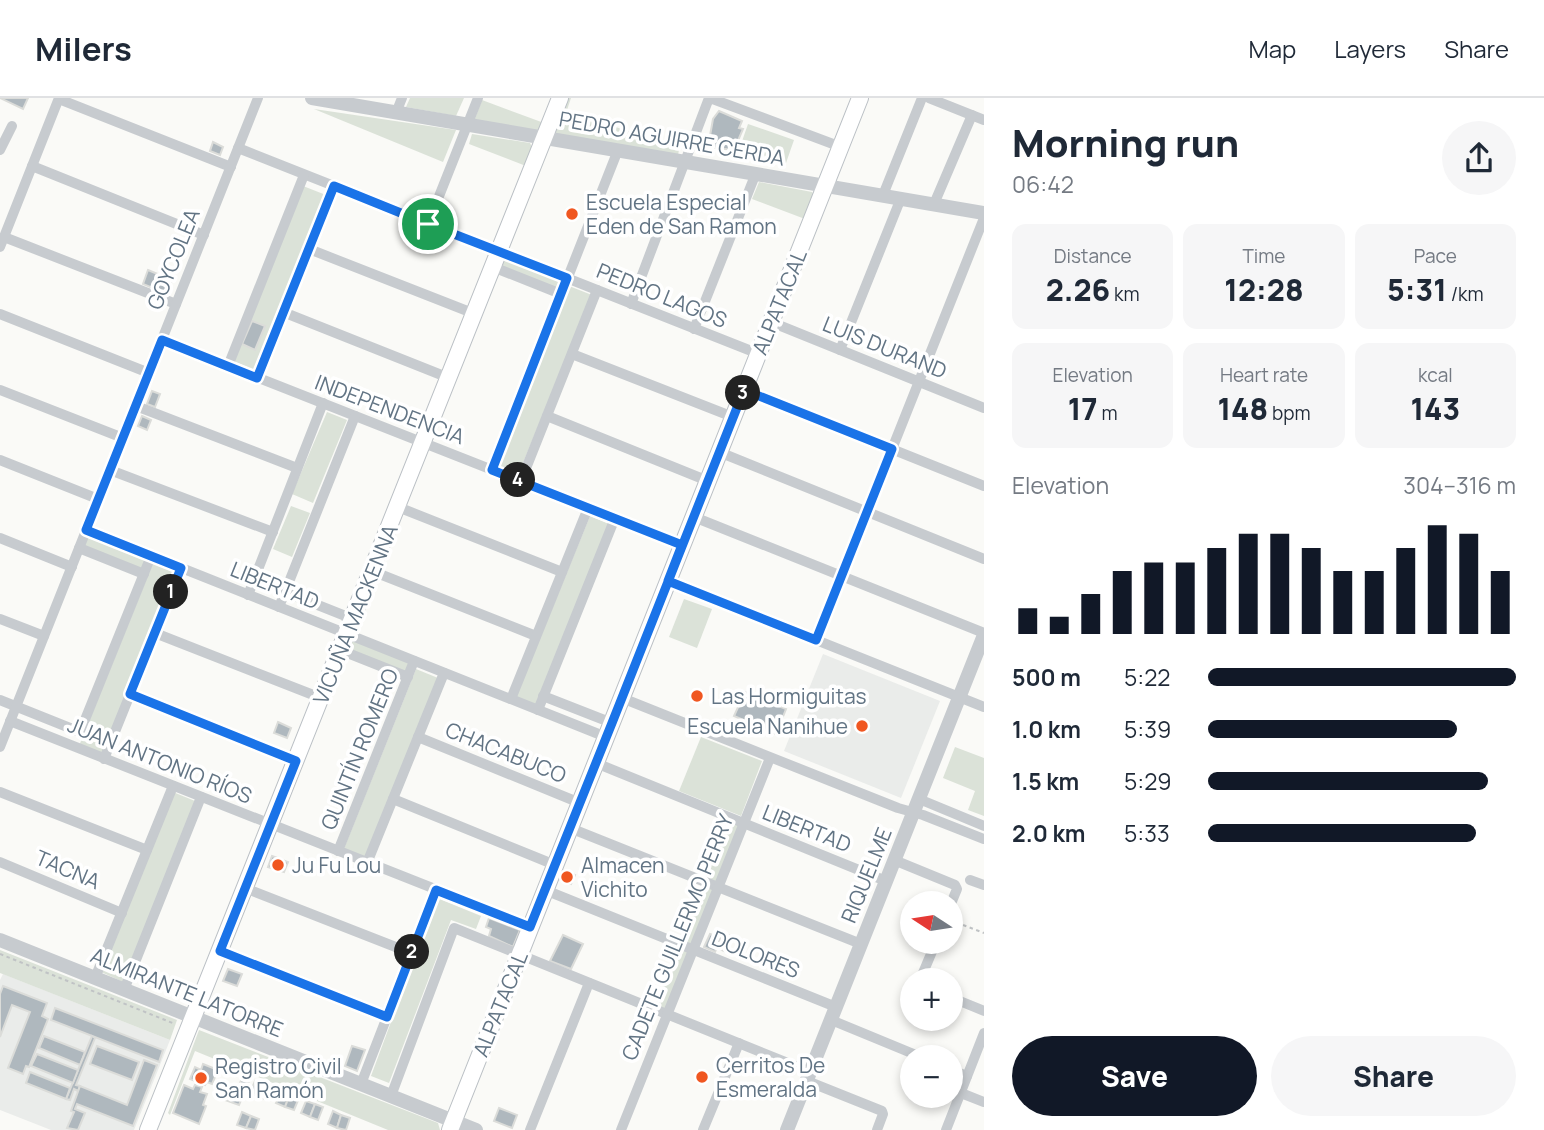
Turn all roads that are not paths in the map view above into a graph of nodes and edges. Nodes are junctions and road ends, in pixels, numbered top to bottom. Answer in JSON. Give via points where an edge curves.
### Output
{"nodes":[{"id":1,"x":258,"y":98,"type":"edge"},
{"id":2,"x":312,"y":98,"type":"edge"},
{"id":3,"x":402,"y":98,"type":"edge"},
{"id":4,"x":478,"y":98,"type":"edge"},
{"id":5,"x":560,"y":98,"type":"edge"},
{"id":6,"x":710,"y":98,"type":"edge"},
{"id":7,"x":860,"y":98,"type":"edge"},
{"id":8,"x":922,"y":98,"type":"edge"},
{"id":9,"x":929,"y":98,"type":"edge"},
{"id":10,"x":59,"y":99,"type":"edge"},
{"id":11,"x":329,"y":99,"type":"edge"},
{"id":12,"x":959,"y":104,"type":"edge"},
{"id":13,"x":396,"y":113,"type":"junction"},
{"id":14,"x":972,"y":115,"type":"junction"},
{"id":15,"x":984,"y":120,"type":"edge"},
{"id":16,"x":468,"y":125,"type":"junction"},
{"id":17,"x":12,"y":126,"type":"dead end"},
{"id":18,"x":544,"y":138,"type":"junction"},
{"id":19,"x":841,"y":147,"type":"junction"},
{"id":20,"x":238,"y":148,"type":"junction"},
{"id":21,"x":0,"y":150,"type":"edge"},
{"id":22,"x":618,"y":150,"type":"junction"},
{"id":23,"x":684,"y":161,"type":"junction"},
{"id":24,"x":32,"y":166,"type":"junction"},
{"id":25,"x":231,"y":167,"type":"junction"},
{"id":26,"x":756,"y":173,"type":"junction"},
{"id":27,"x":304,"y":174,"type":"junction"},
{"id":28,"x":334,"y":186,"type":"junction"},
{"id":29,"x":826,"y":186,"type":"junction"},
{"id":30,"x":883,"y":195,"type":"junction"},
{"id":31,"x":901,"y":198,"type":"junction"},
{"id":32,"x":934,"y":204,"type":"junction"},
{"id":33,"x":984,"y":215,"type":"edge"},
{"id":34,"x":428,"y":224,"type":"junction"},
{"id":35,"x":204,"y":235,"type":"junction"},
{"id":36,"x":2,"y":242,"type":"edge"},
{"id":37,"x":309,"y":249,"type":"junction"},
{"id":38,"x":500,"y":252,"type":"junction"},
{"id":39,"x":494,"y":267,"type":"junction"},
{"id":40,"x":567,"y":278,"type":"junction"},
{"id":41,"x":597,"y":290,"type":"junction"},
{"id":42,"x":561,"y":294,"type":"junction"},
{"id":43,"x":176,"y":304,"type":"junction"},
{"id":44,"x":631,"y":304,"type":"junction"},
{"id":45,"x":283,"y":313,"type":"junction"},
{"id":46,"x":0,"y":314,"type":"edge"},
{"id":47,"x":475,"y":314,"type":"junction"},
{"id":48,"x":771,"y":322,"type":"junction"},
{"id":49,"x":694,"y":329,"type":"junction"},
{"id":50,"x":162,"y":340,"type":"junction"},
{"id":51,"x":839,"y":350,"type":"junction"},
{"id":52,"x":572,"y":354,"type":"junction"},
{"id":53,"x":759,"y":354,"type":"junction"},
{"id":54,"x":228,"y":366,"type":"junction"},
{"id":55,"x":149,"y":373,"type":"junction"},
{"id":56,"x":257,"y":378,"type":"junction"},
{"id":57,"x":449,"y":378,"type":"junction"},
{"id":58,"x":919,"y":382,"type":"junction"},
{"id":59,"x":0,"y":390,"type":"edge"},
{"id":60,"x":744,"y":390,"type":"junction"},
{"id":61,"x":323,"y":404,"type":"junction"},
{"id":62,"x":136,"y":405,"type":"junction"},
{"id":63,"x":984,"y":408,"type":"edge"},
{"id":64,"x":355,"y":416,"type":"junction"},
{"id":65,"x":547,"y":416,"type":"junction"},
{"id":66,"x":733,"y":417,"type":"junction"},
{"id":67,"x":123,"y":438,"type":"junction"},
{"id":68,"x":423,"y":443,"type":"junction"},
{"id":69,"x":892,"y":449,"type":"junction"},
{"id":70,"x":719,"y":452,"type":"junction"},
{"id":71,"x":0,"y":460,"type":"edge"},
{"id":72,"x":297,"y":468,"type":"junction"},
{"id":73,"x":110,"y":470,"type":"junction"},
{"id":74,"x":492,"y":470,"type":"junction"},
{"id":75,"x":521,"y":481,"type":"junction"},
{"id":76,"x":708,"y":481,"type":"junction"},
{"id":77,"x":984,"y":486,"type":"edge"},
{"id":78,"x":98,"y":499,"type":"junction"},
{"id":79,"x":398,"y":507,"type":"junction"},
{"id":80,"x":589,"y":508,"type":"junction"},
{"id":81,"x":867,"y":512,"type":"junction"},
{"id":82,"x":694,"y":517,"type":"junction"},
{"id":83,"x":615,"y":519,"type":"junction"},
{"id":84,"x":86,"y":530,"type":"junction"},
{"id":85,"x":273,"y":532,"type":"junction"},
{"id":86,"x":0,"y":538,"type":"edge"},
{"id":87,"x":682,"y":545,"type":"junction"},
{"id":88,"x":79,"y":548,"type":"junction"},
{"id":89,"x":151,"y":556,"type":"junction"},
{"id":90,"x":984,"y":559,"type":"edge"},
{"id":91,"x":72,"y":567,"type":"junction"},
{"id":92,"x":181,"y":568,"type":"junction"},
{"id":93,"x":372,"y":570,"type":"junction"},
{"id":94,"x":562,"y":572,"type":"junction"},
{"id":95,"x":144,"y":574,"type":"junction"},
{"id":96,"x":842,"y":576,"type":"junction"},
{"id":97,"x":668,"y":581,"type":"junction"},
{"id":98,"x":285,"y":593,"type":"junction"},
{"id":99,"x":248,"y":595,"type":"junction"},
{"id":100,"x":279,"y":607,"type":"junction"},
{"id":101,"x":0,"y":619,"type":"edge"},
{"id":102,"x":353,"y":619,"type":"junction"},
{"id":103,"x":155,"y":633,"type":"junction"},
{"id":104,"x":347,"y":634,"type":"junction"},
{"id":105,"x":984,"y":634,"type":"edge"},
{"id":106,"x":44,"y":636,"type":"junction"},
{"id":107,"x":536,"y":636,"type":"junction"},
{"id":108,"x":816,"y":640,"type":"junction"},
{"id":109,"x":341,"y":650,"type":"junction"},
{"id":110,"x":414,"y":661,"type":"junction"},
{"id":111,"x":444,"y":673,"type":"junction"},
{"id":112,"x":408,"y":677,"type":"junction"},
{"id":113,"x":130,"y":694,"type":"junction"},
{"id":114,"x":543,"y":696,"type":"junction"},
{"id":115,"x":959,"y":697,"type":"junction"},
{"id":116,"x":321,"y":698,"type":"junction"},
{"id":117,"x":622,"y":698,"type":"junction"},
{"id":118,"x":511,"y":699,"type":"junction"},
{"id":119,"x":0,"y":700,"type":"edge"},
{"id":120,"x":16,"y":706,"type":"junction"},
{"id":121,"x":984,"y":707,"type":"edge"},
{"id":122,"x":538,"y":710,"type":"junction"},
{"id":123,"x":10,"y":721,"type":"junction"},
{"id":124,"x":609,"y":730,"type":"junction"},
{"id":125,"x":418,"y":737,"type":"junction"},
{"id":126,"x":0,"y":747,"type":"edge"},
{"id":127,"x":769,"y":758,"type":"junction"},
{"id":128,"x":104,"y":759,"type":"junction"},
{"id":129,"x":296,"y":761,"type":"junction"},
{"id":130,"x":596,"y":763,"type":"junction"},
{"id":131,"x":173,"y":786,"type":"junction"},
{"id":132,"x":0,"y":792,"type":"edge"},
{"id":133,"x":201,"y":797,"type":"junction"},
{"id":134,"x":393,"y":799,"type":"junction"},
{"id":135,"x":580,"y":803,"type":"junction"},
{"id":136,"x":916,"y":806,"type":"junction"},
{"id":137,"x":743,"y":823,"type":"junction"},
{"id":138,"x":271,"y":824,"type":"junction"},
{"id":139,"x":984,"y":826,"type":"edge"},
{"id":140,"x":570,"y":828,"type":"junction"},
{"id":141,"x":984,"y":839,"type":"edge"},
{"id":142,"x":147,"y":850,"type":"junction"},
{"id":143,"x":338,"y":851,"type":"junction"},
{"id":144,"x":894,"y":860,"type":"junction"},
{"id":145,"x":0,"y":862,"type":"edge"},
{"id":146,"x":368,"y":863,"type":"junction"},
{"id":147,"x":555,"y":865,"type":"junction"},
{"id":148,"x":970,"y":880,"type":"dead end"},
{"id":149,"x":886,"y":881,"type":"junction"},
{"id":150,"x":984,"y":885,"type":"edge"},
{"id":151,"x":718,"y":887,"type":"junction"},
{"id":152,"x":245,"y":888,"type":"junction"},
{"id":153,"x":436,"y":890,"type":"junction"},
{"id":154,"x":545,"y":890,"type":"junction"},
{"id":155,"x":955,"y":891,"type":"edge"},
{"id":156,"x":122,"y":912,"type":"junction"},
{"id":157,"x":530,"y":927,"type":"junction"},
{"id":158,"x":0,"y":940,"type":"edge"},
{"id":159,"x":861,"y":944,"type":"junction"},
{"id":160,"x":693,"y":949,"type":"junction"},
{"id":161,"x":220,"y":951,"type":"junction"},
{"id":162,"x":411,"y":953,"type":"junction"},
{"id":163,"x":520,"y":955,"type":"junction"},
{"id":164,"x":95,"y":978,"type":"junction"},
{"id":165,"x":589,"y":982,"type":"junction"},
{"id":166,"x":124,"y":990,"type":"junction"},
{"id":167,"x":963,"y":1002,"type":"edge"},
{"id":168,"x":984,"y":1011,"type":"edge"},
{"id":169,"x":667,"y":1014,"type":"junction"},
{"id":170,"x":834,"y":1014,"type":"junction"},
{"id":171,"x":387,"y":1017,"type":"junction"},
{"id":172,"x":191,"y":1023,"type":"junction"},
{"id":173,"x":984,"y":1033,"type":"edge"},
{"id":174,"x":738,"y":1043,"type":"junction"},
{"id":175,"x":982,"y":1046,"type":"edge"},
{"id":176,"x":900,"y":1047,"type":"edge"},
{"id":177,"x":963,"y":1074,"type":"edge"},
{"id":178,"x":808,"y":1076,"type":"junction"},
{"id":179,"x":967,"y":1076,"type":"junction"},
{"id":180,"x":361,"y":1084,"type":"junction"},
{"id":181,"x":963,"y":1087,"type":"edge"},
{"id":182,"x":963,"y":1094,"type":"edge"},
{"id":183,"x":391,"y":1096,"type":"junction"},
{"id":184,"x":984,"y":1102,"type":"edge"},
{"id":185,"x":955,"y":1108,"type":"edge"},
{"id":186,"x":452,"y":1125,"type":"edge"},
{"id":187,"x":148,"y":1130,"type":"edge"},
{"id":188,"x":476,"y":1130,"type":"edge"},
{"id":189,"x":530,"y":1130,"type":"edge"},
{"id":190,"x":621,"y":1130,"type":"edge"},
{"id":191,"x":703,"y":1130,"type":"edge"},
{"id":192,"x":787,"y":1130,"type":"edge"},
{"id":193,"x":877,"y":1130,"type":"edge"},
{"id":194,"x":946,"y":1130,"type":"edge"}],
"edges":[{"from":1,"to":20,"type":"street","name":"GOYCOLEA"},
{"from":2,"to":11,"type":"street","name":"PEDRO AGUIRRE CERDA"},
{"from":3,"to":13,"type":"street"},
{"from":4,"to":16,"type":"street"},
{"from":5,"to":18,"type":"main road","name":"VICUÑA MACKENNA"},
{"from":6,"to":19,"type":"street"},
{"from":6,"to":23,"type":"street"},
{"from":7,"to":19,"type":"main road","name":"ALPATACAL"},
{"from":8,"to":30,"type":"street"},
{"from":9,"to":12,"type":"street"},
{"from":10,"to":24,"type":"street"},
{"from":10,"to":25,"type":"street"},
{"from":11,"to":13,"type":"street","name":"PEDRO AGUIRRE CERDA"},
{"from":12,"to":14,"type":"street"},
{"from":13,"to":16,"type":"street","name":"PEDRO AGUIRRE CERDA"},
{"from":14,"to":15,"type":"street"},
{"from":14,"to":32,"type":"street"},
{"from":16,"to":18,"type":"street","name":"PEDRO AGUIRRE CERDA"},
{"from":16,"to":34,"type":"street"},
{"from":17,"to":21,"type":"street"},
{"from":18,"to":22,"type":"street","name":"PEDRO AGUIRRE CERDA"},
{"from":18,"to":38,"type":"main road","name":"VICUÑA MACKENNA"},
{"from":19,"to":29,"type":"main road","name":"ALPATACAL"},
{"from":20,"to":25,"type":"street","name":"GOYCOLEA"},
{"from":20,"to":27,"type":"street","name":"PEDRO LAGOS"},
{"from":22,"to":23,"type":"street","name":"PEDRO AGUIRRE CERDA"},
{"from":22,"to":40,"type":"street"},
{"from":23,"to":26,"type":"street","name":"PEDRO AGUIRRE CERDA"},
{"from":23,"to":44,"type":"street"},
{"from":24,"to":35,"type":"street"},
{"from":24,"to":36,"type":"street"},
{"from":25,"to":35,"type":"street","name":"GOYCOLEA"},
{"from":26,"to":29,"type":"street","name":"PEDRO AGUIRRE CERDA"},
{"from":26,"to":49,"type":"street"},
{"from":27,"to":28,"type":"street","name":"PEDRO LAGOS"},
{"from":27,"to":54,"type":"street"},
{"from":28,"to":34,"type":"street","name":"PEDRO LAGOS"},
{"from":28,"to":37,"type":"street"},
{"from":29,"to":30,"type":"street","name":"PEDRO AGUIRRE CERDA"},
{"from":29,"to":48,"type":"main road","name":"ALPATACAL"},
{"from":30,"to":31,"type":"street","name":"PEDRO AGUIRRE CERDA"},
{"from":31,"to":32,"type":"street","name":"PEDRO AGUIRRE CERDA"},
{"from":31,"to":51,"type":"street"},
{"from":32,"to":33,"type":"street","name":"PEDRO AGUIRRE CERDA"},
{"from":33,"to":58,"type":"street"},
{"from":34,"to":38,"type":"street","name":"PEDRO LAGOS"},
{"from":35,"to":43,"type":"street","name":"GOYCOLEA"},
{"from":36,"to":43,"type":"street"},
{"from":37,"to":45,"type":"street"},
{"from":37,"to":47,"type":"street"},
{"from":38,"to":39,"type":"main road","name":"VICUÑA MACKENNA"},
{"from":38,"to":40,"type":"street","name":"PEDRO LAGOS"},
{"from":39,"to":42,"type":"street"},
{"from":39,"to":47,"type":"main road","name":"VICUÑA MACKENNA"},
{"from":40,"to":41,"type":"street","name":"PEDRO LAGOS"},
{"from":40,"to":42,"type":"street"},
{"from":41,"to":44,"type":"street","name":"PEDRO LAGOS"},
{"from":41,"to":52,"type":"street"},
{"from":42,"to":74,"type":"street"},
{"from":43,"to":50,"type":"street","name":"GOYCOLEA"},
{"from":44,"to":49,"type":"street","name":"PEDRO LAGOS"},
{"from":45,"to":56,"type":"street"},
{"from":45,"to":57,"type":"street"},
{"from":46,"to":55,"type":"street"},
{"from":47,"to":57,"type":"main road","name":"VICUÑA MACKENNA"},
{"from":48,"to":51,"type":"street","name":"LUIS DURAND"},
{"from":48,"to":53,"type":"main road","name":"ALPATACAL"},
{"from":49,"to":53,"type":"street","name":"PEDRO LAGOS"},
{"from":50,"to":54,"type":"street","name":"INDEPENDENCIA"},
{"from":50,"to":55,"type":"street","name":"GOYCOLEA"},
{"from":51,"to":58,"type":"street","name":"LUIS DURAND"},
{"from":52,"to":65,"type":"street"},
{"from":52,"to":66,"type":"street"},
{"from":53,"to":60,"type":"main road","name":"ALPATACAL"},
{"from":54,"to":56,"type":"street","name":"INDEPENDENCIA"},
{"from":55,"to":62,"type":"street","name":"GOYCOLEA"},
{"from":56,"to":61,"type":"street","name":"INDEPENDENCIA"},
{"from":57,"to":68,"type":"main road","name":"VICUÑA MACKENNA"},
{"from":58,"to":63,"type":"street","name":"LUIS DURAND"},
{"from":58,"to":69,"type":"street"},
{"from":59,"to":67,"type":"street"},
{"from":60,"to":66,"type":"main road","name":"ALPATACAL"},
{"from":60,"to":69,"type":"street"},
{"from":61,"to":64,"type":"street","name":"INDEPENDENCIA"},
{"from":61,"to":72,"type":"street"},
{"from":62,"to":67,"type":"street","name":"GOYCOLEA"},
{"from":62,"to":72,"type":"street"},
{"from":64,"to":68,"type":"street","name":"INDEPENDENCIA"},
{"from":64,"to":98,"type":"street"},
{"from":65,"to":75,"type":"street"},
{"from":65,"to":76,"type":"street"},
{"from":66,"to":70,"type":"main road","name":"ALPATACAL"},
{"from":67,"to":73,"type":"street","name":"GOYCOLEA"},
{"from":68,"to":74,"type":"street","name":"INDEPENDENCIA"},
{"from":68,"to":79,"type":"main road","name":"VICUÑA MACKENNA"},
{"from":69,"to":77,"type":"street"},
{"from":69,"to":81,"type":"street"},
{"from":70,"to":76,"type":"main road","name":"ALPATACAL"},
{"from":70,"to":81,"type":"street"},
{"from":71,"to":78,"type":"street"},
{"from":72,"to":85,"type":"street"},
{"from":73,"to":78,"type":"street","name":"GOYCOLEA"},
{"from":73,"to":85,"type":"street"},
{"from":74,"to":75,"type":"street","name":"INDEPENDENCIA"},
{"from":75,"to":80,"type":"street","name":"INDEPENDENCIA"},
{"from":76,"to":82,"type":"main road","name":"ALPATACAL"},
{"from":78,"to":84,"type":"street","name":"GOYCOLEA"},
{"from":79,"to":93,"type":"main road","name":"VICUÑA MACKENNA"},
{"from":79,"to":94,"type":"street"},
{"from":80,"to":83,"type":"street","name":"INDEPENDENCIA"},
{"from":80,"to":94,"type":"street"},
{"from":81,"to":90,"type":"street"},
{"from":81,"to":96,"type":"street"},
{"from":82,"to":87,"type":"main road","name":"ALPATACAL"},
{"from":82,"to":96,"type":"street"},
{"from":83,"to":87,"type":"street","name":"INDEPENDENCIA"},
{"from":83,"to":114,"type":"street"},
{"from":84,"to":88,"type":"street","name":"GOYCOLEA"},
{"from":84,"to":89,"type":"street","name":"LIBERTAD"},
{"from":85,"to":99,"type":"street"},
{"from":86,"to":91,"type":"street"},
{"from":87,"to":97,"type":"main road","name":"ALPATACAL"},
{"from":88,"to":91,"type":"street","name":"GOYCOLEA"},
{"from":88,"to":95,"type":"street"},
{"from":89,"to":92,"type":"street","name":"LIBERTAD"},
{"from":89,"to":95,"type":"street"},
{"from":91,"to":106,"type":"street","name":"GOYCOLEA"},
{"from":92,"to":99,"type":"street","name":"LIBERTAD"},
{"from":92,"to":103,"type":"street"},
{"from":93,"to":102,"type":"main road","name":"VICUÑA MACKENNA"},
{"from":93,"to":107,"type":"street"},
{"from":94,"to":107,"type":"street"},
{"from":95,"to":120,"type":"street","name":"JUAN ANTONIO RÍOS","via":[[80,732]]},
{"from":96,"to":105,"type":"street"},
{"from":96,"to":108,"type":"street"},
{"from":97,"to":108,"type":"street"},
{"from":97,"to":117,"type":"main road","name":"ALPATACAL"},
{"from":98,"to":100,"type":"street"},
{"from":98,"to":102,"type":"street","name":"LIBERTAD"},
{"from":99,"to":100,"type":"street","name":"LIBERTAD"},
{"from":100,"to":104,"type":"street","name":"LIBERTAD"},
{"from":101,"to":106,"type":"street"},
{"from":102,"to":104,"type":"main road","name":"VICUÑA MACKENNA"},
{"from":103,"to":113,"type":"street"},
{"from":103,"to":116,"type":"street"},
{"from":104,"to":109,"type":"main road","name":"VICUÑA MACKENNA"},
{"from":104,"to":110,"type":"street","name":"LIBERTAD"},
{"from":105,"to":115,"type":"street","name":"RIQUELME"},
{"from":106,"to":120,"type":"street","name":"GOYCOLEA"},
{"from":107,"to":118,"type":"street"},
{"from":108,"to":115,"type":"street"},
{"from":109,"to":112,"type":"street"},
{"from":109,"to":116,"type":"main road","name":"VICUÑA MACKENNA"},
{"from":110,"to":111,"type":"street","name":"LIBERTAD"},
{"from":110,"to":112,"type":"street","name":"QUINTÍN ROMERO"},
{"from":111,"to":118,"type":"street","name":"LIBERTAD"},
{"from":111,"to":125,"type":"street"},
{"from":112,"to":143,"type":"street","name":"QUINTÍN ROMERO"},
{"from":113,"to":128,"type":"street"},
{"from":113,"to":129,"type":"street"},
{"from":114,"to":122,"type":"street"},
{"from":114,"to":124,"type":"street"},
{"from":115,"to":121,"type":"street"},
{"from":115,"to":136,"type":"street","name":"RIQUELME"},
{"from":116,"to":129,"type":"main road","name":"VICUÑA MACKENNA"},
{"from":117,"to":124,"type":"main road","name":"ALPATACAL"},
{"from":117,"to":127,"type":"street"},
{"from":118,"to":122,"type":"street","name":"LIBERTAD"},
{"from":119,"to":120,"type":"street","name":"JUAN ANTONIO RÍOS"},
{"from":120,"to":123,"type":"street","name":"GOYCOLEA"},
{"from":122,"to":124,"type":"street","name":"LIBERTAD"},
{"from":123,"to":126,"type":"street","name":"GOYCOLEA"},
{"from":123,"to":128,"type":"street","name":"JUAN ANTONIO RÍOS"},
{"from":124,"to":130,"type":"main road","name":"ALPATACAL"},
{"from":125,"to":134,"type":"street"},
{"from":125,"to":135,"type":"street","name":"CHACABUCO"},
{"from":127,"to":136,"type":"street","via":[[898,808]]},
{"from":127,"to":137,"type":"street","name":"CADETE GUILLERMO PERRY"},
{"from":128,"to":131,"type":"street","name":"JUAN ANTONIO RÍOS"},
{"from":129,"to":138,"type":"main road","name":"VICUÑA MACKENNA"},
{"from":130,"to":135,"type":"main road","name":"ALPATACAL"},
{"from":130,"to":137,"type":"street","name":"LIBERTAD"},
{"from":131,"to":133,"type":"street","name":"JUAN ANTONIO RÍOS"},
{"from":131,"to":142,"type":"street"},
{"from":132,"to":142,"type":"street"},
{"from":133,"to":138,"type":"street","name":"JUAN ANTONIO RÍOS"},
{"from":133,"to":166,"type":"street"},
{"from":134,"to":146,"type":"street"},
{"from":134,"to":147,"type":"street"},
{"from":135,"to":140,"type":"main road","name":"ALPATACAL"},
{"from":136,"to":139,"type":"street"},
{"from":136,"to":141,"type":"street"},
{"from":136,"to":144,"type":"street","name":"RIQUELME"},
{"from":137,"to":149,"type":"street","name":"LIBERTAD"},
{"from":137,"to":151,"type":"street","name":"CADETE GUILLERMO PERRY"},
{"from":138,"to":143,"type":"street","name":"JUAN ANTONIO RÍOS"},
{"from":138,"to":152,"type":"main road","name":"VICUÑA MACKENNA"},
{"from":140,"to":147,"type":"main road","name":"ALPATACAL"},
{"from":140,"to":151,"type":"street"},
{"from":142,"to":156,"type":"street"},
{"from":143,"to":146,"type":"street","name":"JUAN ANTONIO RÍOS"},
{"from":144,"to":149,"type":"street","name":"RIQUELME"},
{"from":144,"to":155,"type":"street","via":[[956,887]]},
{"from":145,"to":156,"type":"street","name":"TACNA"},
{"from":146,"to":153,"type":"street","name":"JUAN ANTONIO RÍOS"},
{"from":147,"to":154,"type":"main road","name":"ALPATACAL"},
{"from":148,"to":150,"type":"street"},
{"from":149,"to":159,"type":"street","name":"RIQUELME"},
{"from":151,"to":159,"type":"street"},
{"from":151,"to":160,"type":"street","name":"CADETE GUILLERMO PERRY"},
{"from":152,"to":161,"type":"main road","name":"VICUÑA MACKENNA"},
{"from":152,"to":162,"type":"street"},
{"from":153,"to":157,"type":"street","name":"JUAN ANTONIO RÍOS"},
{"from":153,"to":162,"type":"street"},
{"from":154,"to":157,"type":"main road","name":"ALPATACAL"},
{"from":154,"to":160,"type":"street","name":"DOLORES"},
{"from":156,"to":164,"type":"street"},
{"from":157,"to":163,"type":"main road","name":"ALPATACAL"},
{"from":158,"to":164,"type":"street","name":"ALMIRANTE LATORRE"},
{"from":159,"to":170,"type":"street","name":"RIQUELME"},
{"from":160,"to":169,"type":"street","name":"CADETE GUILLERMO PERRY"},
{"from":160,"to":170,"type":"street","name":"DOLORES"},
{"from":161,"to":171,"type":"street"},
{"from":161,"to":172,"type":"main road","name":"VICUÑA MACKENNA"},
{"from":162,"to":171,"type":"street"},
{"from":163,"to":165,"type":"street"},
{"from":163,"to":183,"type":"street","via":[[454,928]]},
{"from":163,"to":186,"type":"main road","name":"ALPATACAL"},
{"from":164,"to":166,"type":"street","name":"ALMIRANTE LATORRE"},
{"from":165,"to":169,"type":"street"},
{"from":165,"to":189,"type":"street"},
{"from":166,"to":172,"type":"street","name":"ALMIRANTE LATORRE"},
{"from":167,"to":168,"type":"street"},
{"from":169,"to":174,"type":"street"},
{"from":169,"to":190,"type":"street","name":"CADETE GUILLERMO PERRY"},
{"from":170,"to":176,"type":"street","name":"DOLORES"},
{"from":170,"to":178,"type":"street","name":"RIQUELME"},
{"from":171,"to":180,"type":"street"},
{"from":172,"to":180,"type":"street","name":"ALMIRANTE LATORRE"},
{"from":172,"to":187,"type":"main road","name":"VICUÑA MACKENNA"},
{"from":173,"to":175,"type":"street"},
{"from":174,"to":178,"type":"street"},
{"from":174,"to":191,"type":"street"},
{"from":175,"to":179,"type":"street"},
{"from":177,"to":179,"type":"street"},
{"from":178,"to":192,"type":"street","name":"RIQUELME"},
{"from":178,"to":193,"type":"street","via":[[883,1112]]},
{"from":179,"to":181,"type":"street"},
{"from":180,"to":183,"type":"street","name":"ALMIRANTE LATORRE"},
{"from":182,"to":184,"type":"street"},
{"from":183,"to":186,"type":"street","name":"ALMIRANTE LATORRE"},
{"from":185,"to":194,"type":"street"},
{"from":186,"to":188,"type":"street","name":"ALMIRANTE LATORRE"}]}
